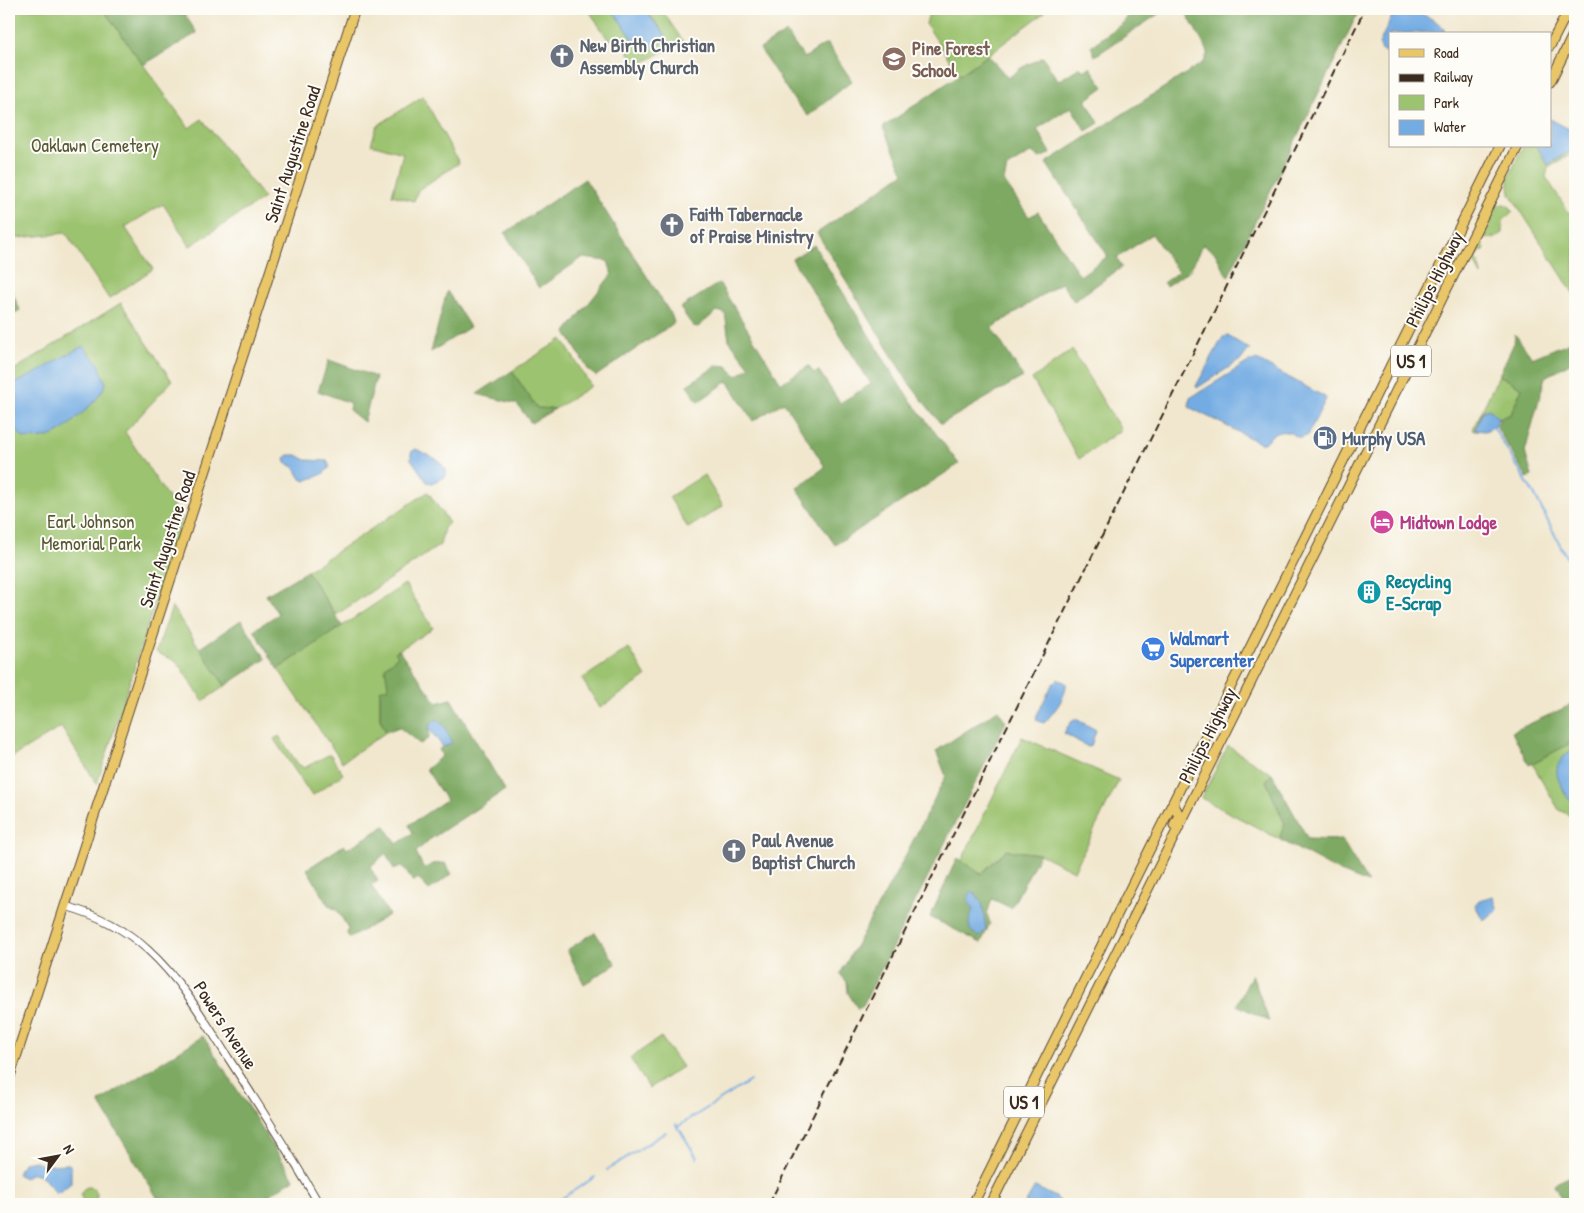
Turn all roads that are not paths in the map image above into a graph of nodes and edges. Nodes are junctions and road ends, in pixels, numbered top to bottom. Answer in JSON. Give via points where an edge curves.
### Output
{"nodes":[{"id":1,"x":355,"y":9,"type":"edge"},
{"id":2,"x":1569,"y":9,"type":"edge"},
{"id":3,"x":1575,"y":30,"type":"edge"},
{"id":4,"x":1552,"y":42,"type":"edge"},
{"id":5,"x":1552,"y":78,"type":"edge"},
{"id":6,"x":1499,"y":148,"type":"edge"},
{"id":7,"x":1517,"y":148,"type":"edge"},
{"id":8,"x":1173,"y":803,"type":"junction"},
{"id":9,"x":1172,"y":840,"type":"junction"},
{"id":10,"x":1154,"y":841,"type":"junction"},
{"id":11,"x":1153,"y":878,"type":"junction"},
{"id":12,"x":65,"y":906,"type":"junction"},
{"id":13,"x":9,"y":1079,"type":"edge"},
{"id":14,"x":319,"y":1204,"type":"edge"},
{"id":15,"x":973,"y":1204,"type":"edge"},
{"id":16,"x":991,"y":1204,"type":"edge"}],
"edges":[{"from":1,"to":12,"type":"main road","name":"Saint Augustine Road"},
{"from":2,"to":4,"type":"main road"},
{"from":3,"to":5,"type":"main road"},
{"from":6,"to":8,"type":"main road","name":"Philips Highway","number":"US 1"},
{"from":7,"to":9,"type":"main road","name":"Philips Highway","number":"US 1"},
{"from":8,"to":9,"type":"main road","via":[[1179,815]]},
{"from":8,"to":10,"type":"main road","name":"Philips Highway","number":"US 1"},
{"from":9,"to":11,"type":"main road","name":"Philips Highway","number":"US 1"},
{"from":10,"to":11,"type":"main road","via":[[1155,850],[1147,866]]},
{"from":10,"to":15,"type":"main road","name":"Philips Highway","number":"US 1"},
{"from":11,"to":16,"type":"main road","name":"Philips Highway","number":"US 1"},
{"from":12,"to":13,"type":"main road","name":"Saint Augustine Road"},
{"from":12,"to":14,"type":"street","name":"Powers Avenue","via":[[90,914],[126,934],[170,972],[239,1074]]}]}
